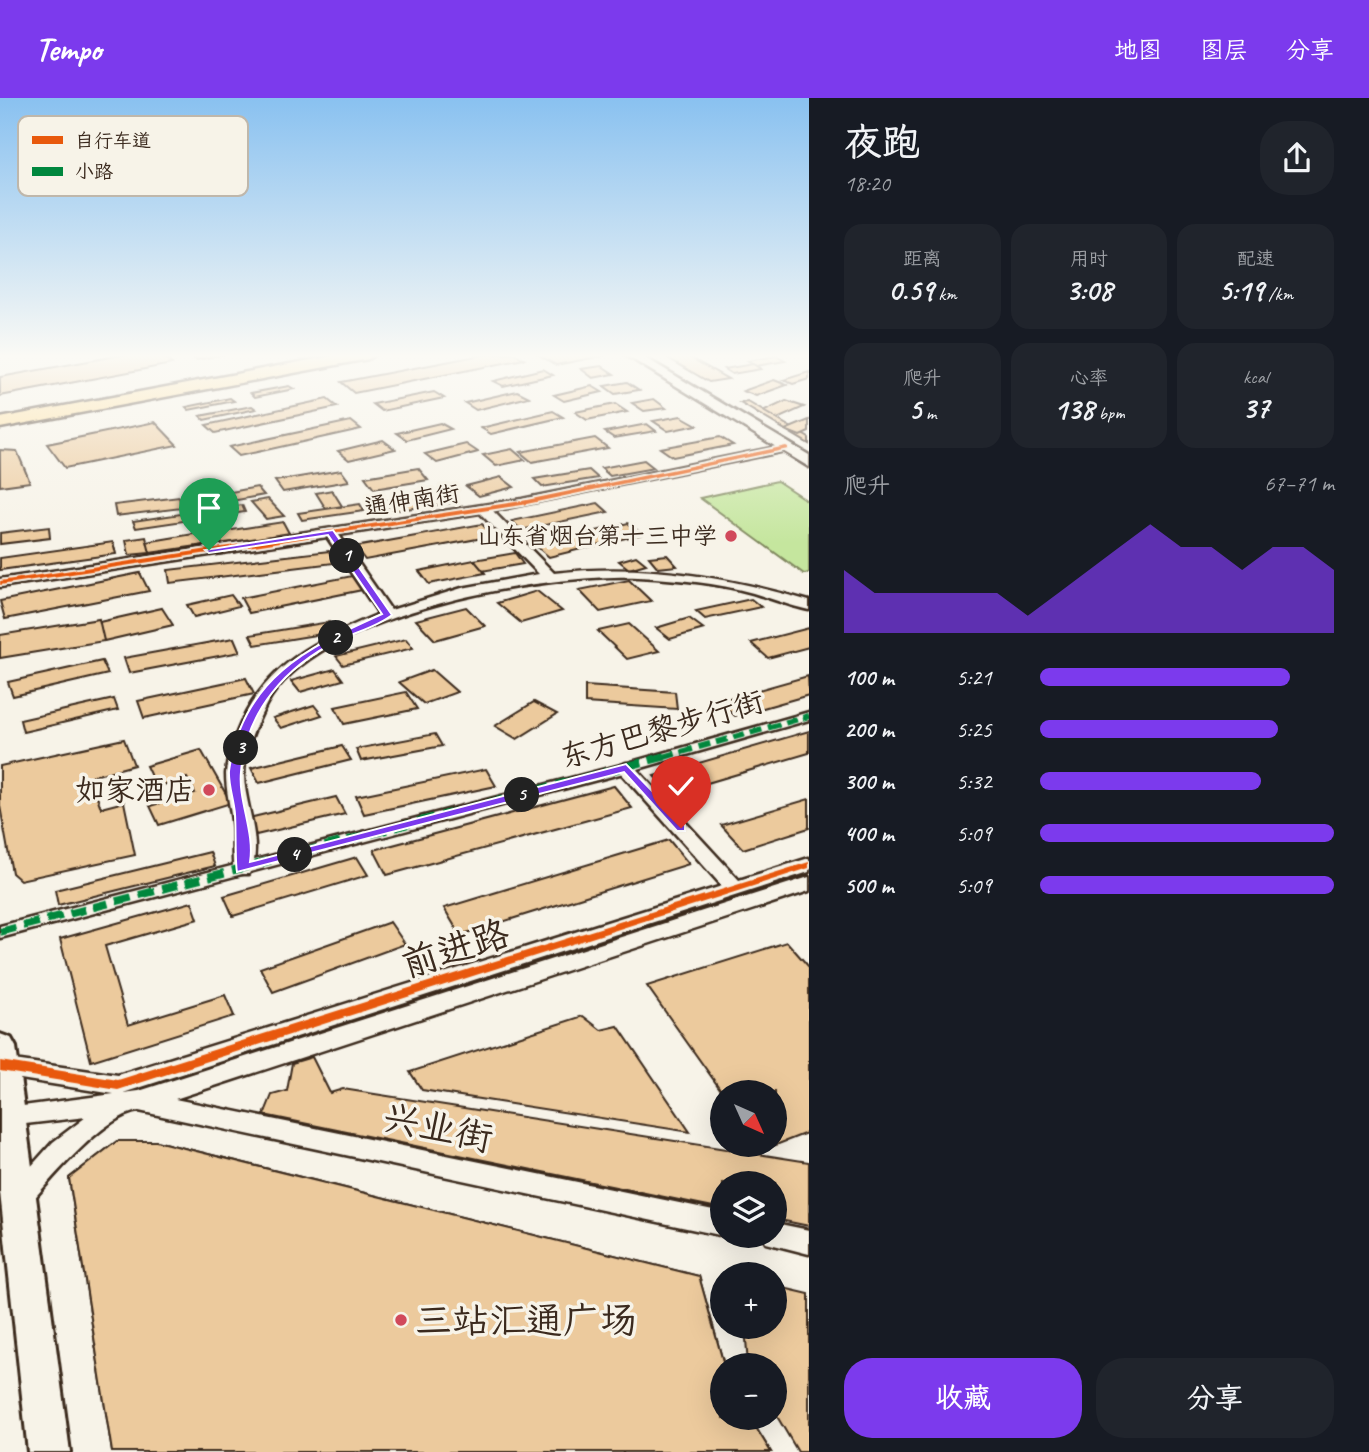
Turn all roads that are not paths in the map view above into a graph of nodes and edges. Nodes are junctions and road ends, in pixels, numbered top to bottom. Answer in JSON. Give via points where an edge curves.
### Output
{"nodes":[{"id":1,"x":31,"y":417,"type":"edge"},
{"id":2,"x":735,"y":417,"type":"edge"},
{"id":3,"x":0,"y":423,"type":"edge"},
{"id":4,"x":786,"y":448,"type":"junction"},
{"id":5,"x":809,"y":462,"type":"edge"},
{"id":6,"x":483,"y":509,"type":"junction"},
{"id":7,"x":330,"y":532,"type":"junction"},
{"id":8,"x":551,"y":577,"type":"junction"},
{"id":9,"x":0,"y":583,"type":"edge"},
{"id":10,"x":809,"y":606,"type":"edge"},
{"id":11,"x":387,"y":615,"type":"junction"},
{"id":12,"x":809,"y":716,"type":"edge"},
{"id":13,"x":626,"y":768,"type":"junction"},
{"id":14,"x":809,"y":865,"type":"edge"},
{"id":15,"x":242,"y":869,"type":"junction"},
{"id":16,"x":809,"y":884,"type":"edge"},
{"id":17,"x":736,"y":889,"type":"junction"},
{"id":18,"x":0,"y":932,"type":"edge"},
{"id":19,"x":1,"y":1060,"type":"edge"},
{"id":20,"x":125,"y":1097,"type":"junction"},
{"id":21,"x":4,"y":1115,"type":"edge"},
{"id":22,"x":19,"y":1198,"type":"junction"},
{"id":23,"x":710,"y":1221,"type":"edge"},
{"id":24,"x":787,"y":1237,"type":"edge"},
{"id":25,"x":809,"y":1242,"type":"edge"},
{"id":26,"x":49,"y":1452,"type":"edge"}],
"edges":[{"from":1,"to":3,"type":"main road"},
{"from":2,"to":4,"type":"street"},
{"from":4,"to":5,"type":"street"},
{"from":4,"to":6,"type":"street","name":"通伸南街"},
{"from":6,"to":7,"type":"street","name":"通伸南街"},
{"from":6,"to":8,"type":"street"},
{"from":7,"to":9,"type":"street","name":"通伸南街"},
{"from":7,"to":11,"type":"street"},
{"from":8,"to":10,"type":"street","via":[[676,577],[738,586]]},
{"from":8,"to":11,"type":"street","via":[[472,590]]},
{"from":11,"to":15,"type":"street","via":[[292,664],[259,702],[234,773],[241,810]]},
{"from":12,"to":13,"type":"street","name":"东方巴黎步行街"},
{"from":13,"to":15,"type":"street","name":"东方巴黎步行街"},
{"from":13,"to":17,"type":"street"},
{"from":14,"to":17,"type":"street","name":"前进路"},
{"from":15,"to":18,"type":"street","name":"东方巴黎步行街"},
{"from":16,"to":20,"type":"street","name":"前进路"},
{"from":17,"to":20,"type":"street","name":"前进路"},
{"from":19,"to":20,"type":"street","name":"兴业街"},
{"from":19,"to":21,"type":"main road"},
{"from":20,"to":21,"type":"street","name":"前进路"},
{"from":20,"to":22,"type":"street","via":[[43,1167]]},
{"from":20,"to":23,"type":"street","name":"兴业街"},
{"from":21,"to":22,"type":"main road"},
{"from":22,"to":26,"type":"main road"},
{"from":24,"to":25,"type":"street"}]}
